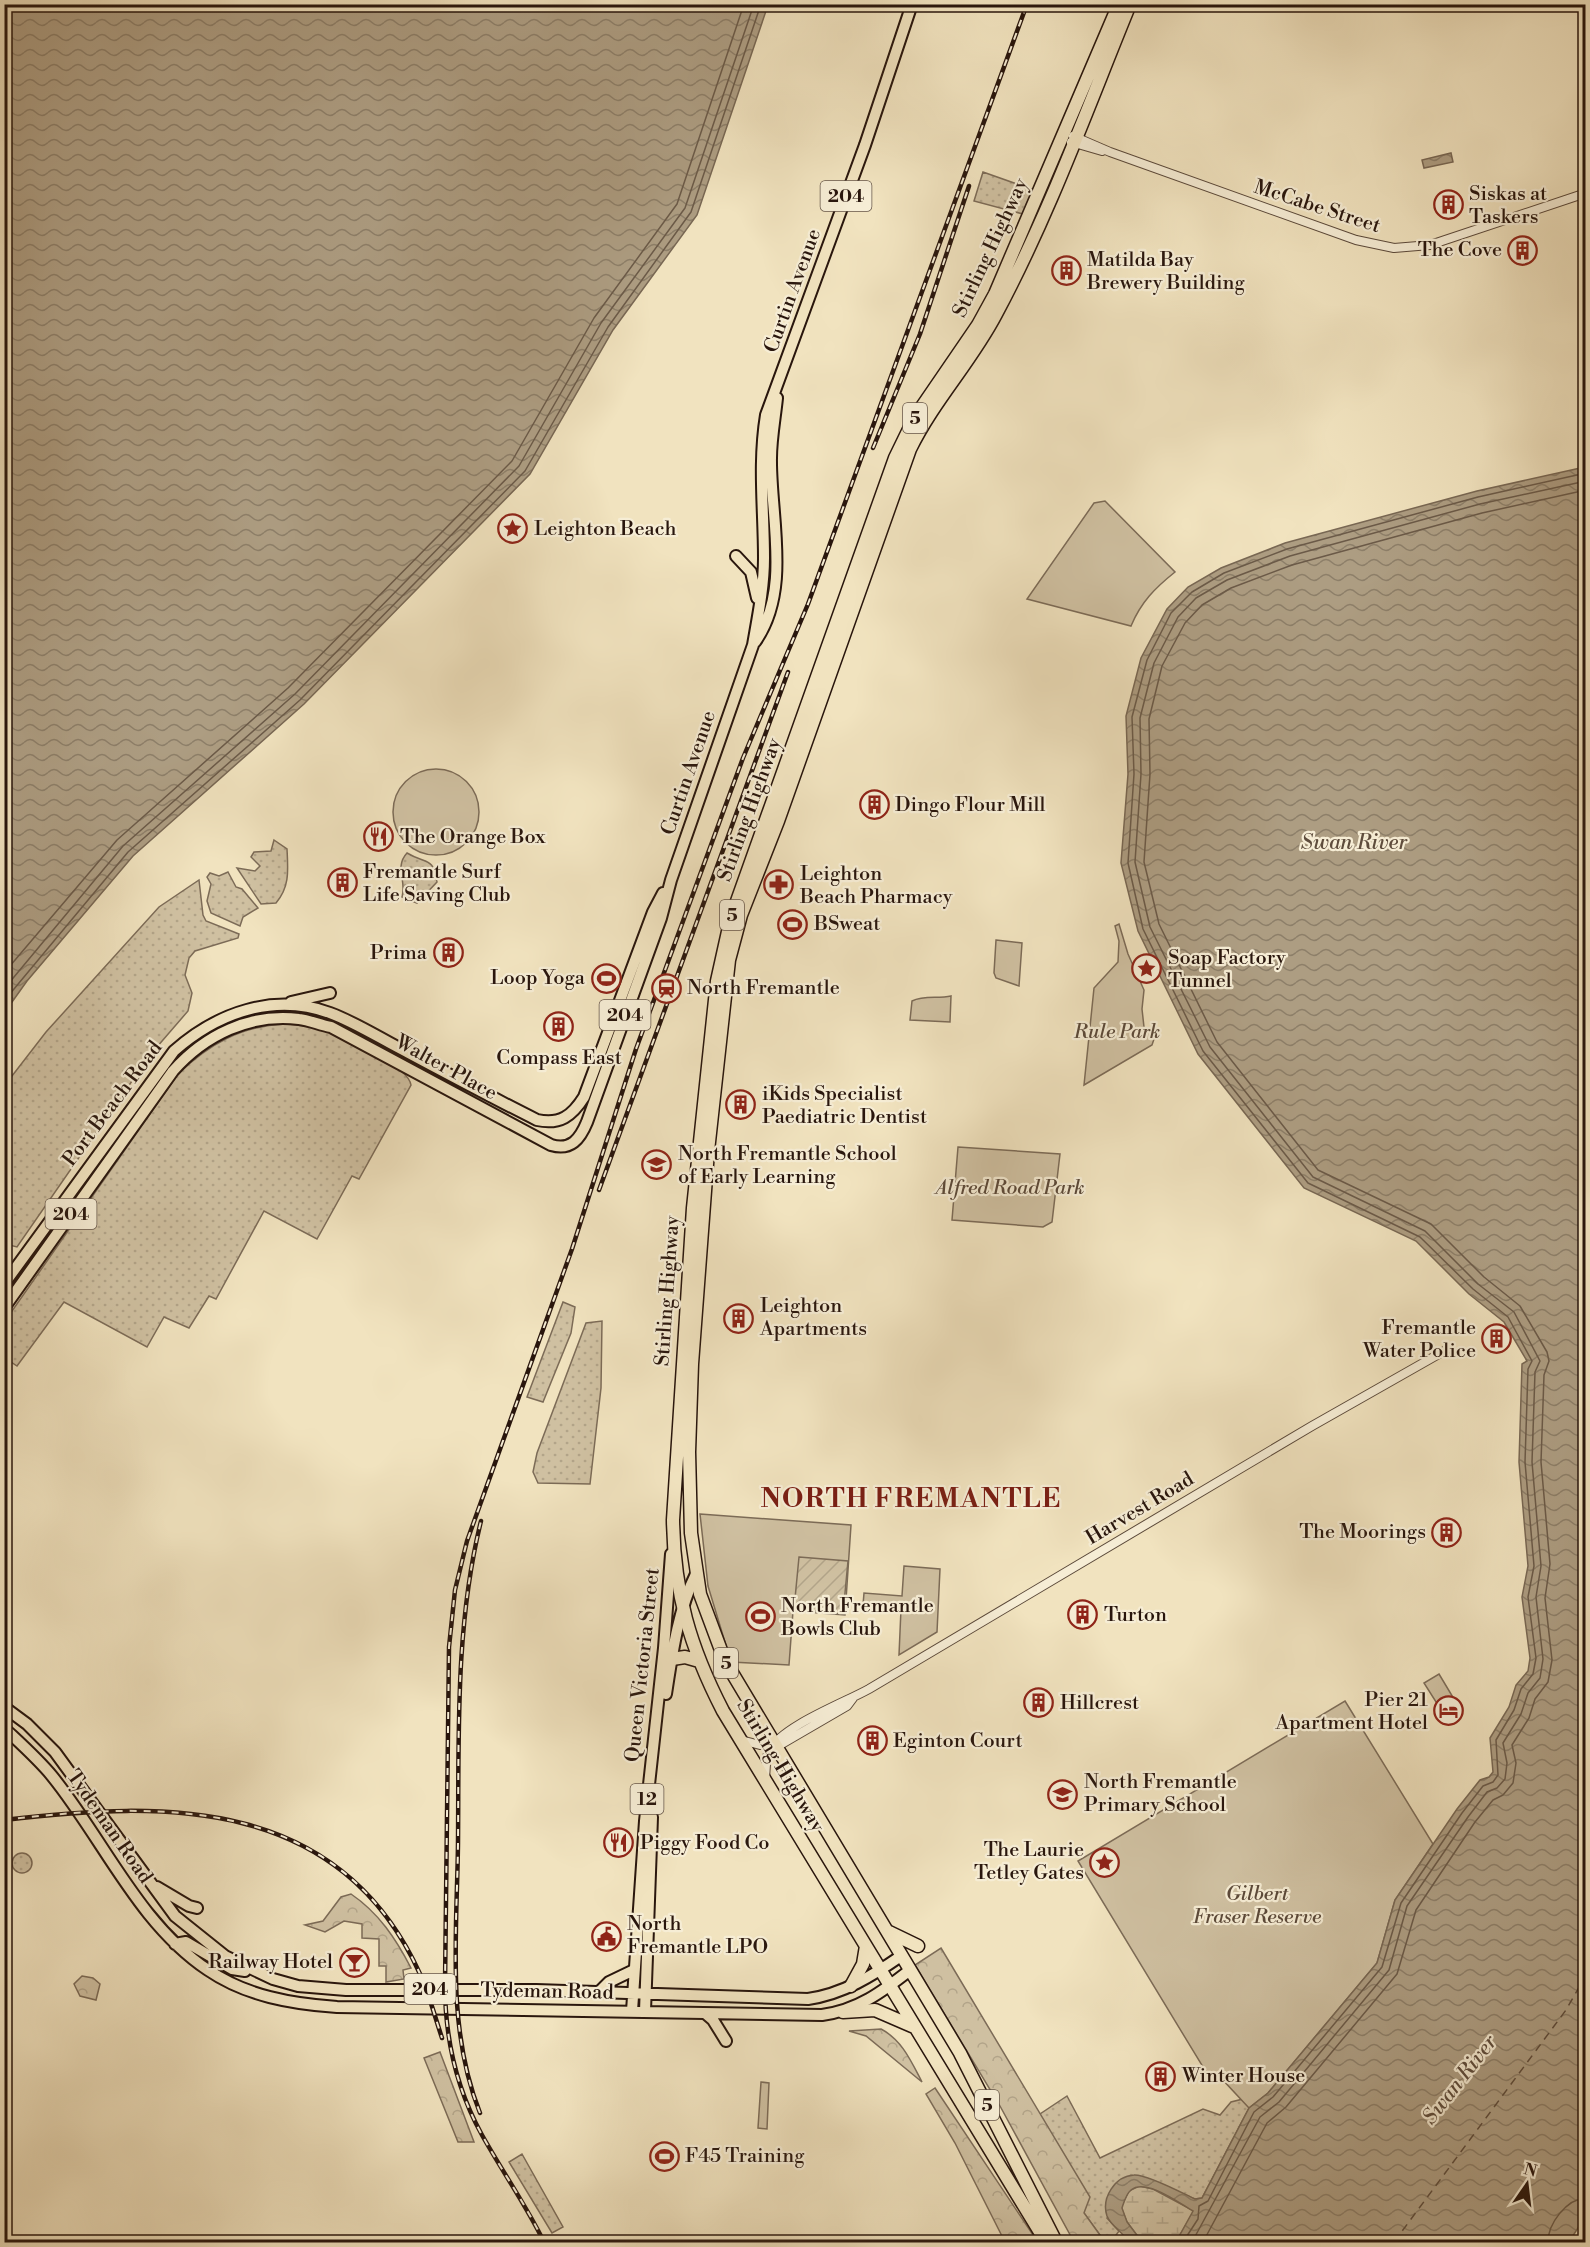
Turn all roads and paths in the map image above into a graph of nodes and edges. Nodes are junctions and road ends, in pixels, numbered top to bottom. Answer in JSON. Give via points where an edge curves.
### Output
{"nodes":[{"id":1,"x":912,"y":4,"type":"edge"},
{"id":2,"x":1119,"y":4,"type":"edge"},
{"id":3,"x":1130,"y":4,"type":"edge"},
{"id":4,"x":1064,"y":136,"type":"junction"},
{"id":5,"x":1076,"y":141,"type":"junction"},
{"id":6,"x":1586,"y":193,"type":"edge"},
{"id":7,"x":778,"y":386,"type":"junction"},
{"id":8,"x":736,"y":556,"type":"dead end"},
{"id":9,"x":759,"y":613,"type":"junction"},
{"id":10,"x":753,"y":645,"type":"junction"},
{"id":11,"x":671,"y":880,"type":"junction"},
{"id":12,"x":330,"y":993,"type":"dead end"},
{"id":13,"x":285,"y":1004,"type":"junction"},
{"id":14,"x":328,"y":1012,"type":"joint"},
{"id":15,"x":302,"y":1019,"type":"joint"},
{"id":16,"x":559,"y":1121,"type":"joint"},
{"id":17,"x":572,"y":1145,"type":"joint"},
{"id":18,"x":4,"y":1284,"type":"edge"},
{"id":19,"x":4,"y":1308,"type":"edge"},
{"id":20,"x":1446,"y":1350,"type":"dead end"},
{"id":21,"x":673,"y":1537,"type":"junction"},
{"id":22,"x":696,"y":1574,"type":"junction"},
{"id":23,"x":683,"y":1613,"type":"junction"},
{"id":24,"x":672,"y":1659,"type":"junction"},
{"id":25,"x":699,"y":1662,"type":"junction"},
{"id":26,"x":4,"y":1707,"type":"edge"},
{"id":27,"x":4,"y":1728,"type":"edge"},
{"id":28,"x":740,"y":1740,"type":"junction"},
{"id":29,"x":773,"y":1745,"type":"junction"},
{"id":30,"x":765,"y":1780,"type":"junction"},
{"id":31,"x":150,"y":1882,"type":"junction"},
{"id":32,"x":197,"y":1908,"type":"dead end"},
{"id":33,"x":885,"y":1930,"type":"junction"},
{"id":34,"x":175,"y":1944,"type":"junction"},
{"id":35,"x":866,"y":1946,"type":"junction"},
{"id":36,"x":918,"y":1946,"type":"dead end"},
{"id":37,"x":902,"y":1956,"type":"junction"},
{"id":38,"x":634,"y":1970,"type":"junction"},
{"id":39,"x":880,"y":1970,"type":"junction"},
{"id":40,"x":910,"y":1970,"type":"junction"},
{"id":41,"x":260,"y":1974,"type":"junction"},
{"id":42,"x":851,"y":1986,"type":"junction"},
{"id":43,"x":890,"y":1986,"type":"junction"},
{"id":44,"x":599,"y":1992,"type":"junction"},
{"id":45,"x":633,"y":1993,"type":"junction"},
{"id":46,"x":646,"y":1993,"type":"junction"},
{"id":47,"x":632,"y":2011,"type":"junction"},
{"id":48,"x":645,"y":2012,"type":"junction"},
{"id":49,"x":843,"y":2012,"type":"junction"},
{"id":50,"x":706,"y":2014,"type":"junction"},
{"id":51,"x":913,"y":2026,"type":"junction"},
{"id":52,"x":726,"y":2042,"type":"dead end"},
{"id":53,"x":1046,"y":2242,"type":"edge"},
{"id":54,"x":1056,"y":2242,"type":"edge"}],
"edges":[{"from":1,"to":7,"type":"main road","name":"Curtin Avenue","number":"204"},
{"from":2,"to":4,"type":"highway","name":"Stirling Highway","number":"5"},
{"from":3,"to":5,"type":"highway","name":"Stirling Highway","number":"5"},
{"from":4,"to":5,"type":"street","name":"McCabe Street"},
{"from":4,"to":21,"type":"highway","name":"Stirling Highway","number":"5","via":[[995,294],[915,417],[895,458],[721,951],[693,1208]]},
{"from":5,"to":6,"type":"street","name":"McCabe Street","via":[[1356,240],[1394,248],[1449,239]]},
{"from":5,"to":22,"type":"highway","name":"Stirling Highway","number":"5","via":[[996,315],[933,407],[910,449],[732,946],[712,1111],[692,1365],[689,1496]]},
{"from":7,"to":9,"type":"main road","name":"Curtin Avenue","number":"204","via":[[766,415],[760,449],[764,559]]},
{"from":7,"to":10,"type":"main road","name":"Curtin Avenue","number":"204","via":[[771,457],[777,560],[764,630]]},
{"from":8,"to":9,"type":"main road","via":[[751,572]]},
{"from":9,"to":10,"type":"main road","name":"Curtin Avenue","number":"204"},
{"from":10,"to":11,"type":"main road","name":"Curtin Avenue","number":"204"},
{"from":11,"to":16,"type":"main road","name":"Curtin Avenue","number":"204","via":[[653,912],[584,1096],[572,1114]]},
{"from":11,"to":17,"type":"main road","name":"Curtin Avenue","number":"204","via":[[661,918],[587,1122]]},
{"from":12,"to":13,"type":"main road"},
{"from":13,"to":14,"type":"main road","name":"Port Beach Road","number":"204"},
{"from":13,"to":18,"type":"main road","name":"Port Beach Road","number":"204","via":[[246,1009],[222,1018],[174,1051]]},
{"from":14,"to":16,"type":"main road","name":"Walter Place","number":"204","via":[[537,1120]]},
{"from":15,"to":17,"type":"main road","name":"Walter Place","number":"204","via":[[331,1027],[370,1046],[551,1145]]},
{"from":15,"to":19,"type":"main road","name":"Port Beach Road","number":"204","via":[[269,1019],[237,1026],[186,1056]]},
{"from":20,"to":29,"type":"street","name":"Harvest Road","via":[[853,1698],[847,1706],[789,1741]]},
{"from":21,"to":23,"type":"highway","name":"Stirling Highway","number":"5"},
{"from":21,"to":38,"type":"main road","name":"Queen Victoria Street","number":"12"},
{"from":22,"to":23,"type":"main road","number":"12"},
{"from":22,"to":29,"type":"highway","name":"Stirling Highway","number":"5","via":[[717,1645]]},
{"from":23,"to":24,"type":"main road","name":"Queen Victoria Street","number":"12"},
{"from":23,"to":25,"type":"highway","name":"Stirling Highway","number":"5"},
{"from":24,"to":25,"type":"highway"},
{"from":24,"to":46,"type":"main road","name":"Queen Victoria Street","number":"12","via":[[652,1822]]},
{"from":25,"to":28,"type":"highway","name":"Stirling Highway","number":"5"},
{"from":26,"to":31,"type":"main road","name":"Tydeman Road","number":"204","via":[[55,1752]]},
{"from":27,"to":34,"type":"main road","name":"Tydeman Road","number":"204","via":[[53,1778]]},
{"from":28,"to":29,"type":"street","name":"Harvest Road"},
{"from":28,"to":30,"type":"highway","name":"Stirling Highway","number":"5"},
{"from":29,"to":30,"type":"street","via":[[766,1757]]},
{"from":29,"to":33,"type":"highway","name":"Stirling Highway","number":"5"},
{"from":30,"to":35,"type":"highway","name":"Stirling Highway","number":"5"},
{"from":31,"to":32,"type":"main road"},
{"from":31,"to":41,"type":"main road","name":"Tydeman Road","number":"204","via":[[190,1930],[225,1956]]},
{"from":33,"to":36,"type":"highway"},
{"from":33,"to":37,"type":"highway","name":"Stirling Highway","number":"5"},
{"from":34,"to":41,"type":"main road","via":[[186,1942],[232,1969]]},
{"from":34,"to":47,"type":"main road","name":"Tydeman Road","number":"204","via":[[223,1979],[286,2001],[348,2007]]},
{"from":35,"to":39,"type":"highway","name":"Stirling Highway","number":"5"},
{"from":35,"to":42,"type":"highway","via":[[863,1964]]},
{"from":37,"to":39,"type":"main road","name":"Tydeman Road"},
{"from":37,"to":40,"type":"highway","name":"Stirling Highway","number":"5"},
{"from":38,"to":44,"type":"main road","via":[[609,1982]]},
{"from":38,"to":45,"type":"main road","name":"Queen Victoria Street","number":"12"},
{"from":39,"to":42,"type":"main road","name":"Tydeman Road","number":"204"},
{"from":39,"to":43,"type":"highway","name":"Stirling Highway","number":"5"},
{"from":40,"to":43,"type":"main road","name":"Tydeman Road"},
{"from":40,"to":54,"type":"highway","name":"Stirling Highway","number":"5","via":[[960,2053]]},
{"from":41,"to":44,"type":"main road","name":"Tydeman Road","number":"204","via":[[298,1986],[325,1989]]},
{"from":42,"to":46,"type":"main road","name":"Tydeman Road","number":"204","via":[[808,1999]]},
{"from":43,"to":49,"type":"main road","name":"Tydeman Road","number":"204"},
{"from":43,"to":51,"type":"highway","name":"Stirling Highway","number":"5"},
{"from":44,"to":45,"type":"main road","name":"Tydeman Road","number":"204"},
{"from":45,"to":46,"type":"main road","name":"Tydeman Road","number":"204"},
{"from":45,"to":47,"type":"main road","name":"Queen Victoria Street","number":"12"},
{"from":46,"to":48,"type":"main road","name":"Queen Victoria Street","number":"12"},
{"from":47,"to":48,"type":"main road","name":"Tydeman Road","number":"204"},
{"from":48,"to":50,"type":"main road","name":"Tydeman Road","number":"204"},
{"from":49,"to":50,"type":"main road","name":"Tydeman Road","number":"204","via":[[804,2016]]},
{"from":49,"to":51,"type":"highway","via":[[875,2010]]},
{"from":50,"to":52,"type":"main road"},
{"from":51,"to":53,"type":"highway","name":"Stirling Highway","number":"5"}]}
